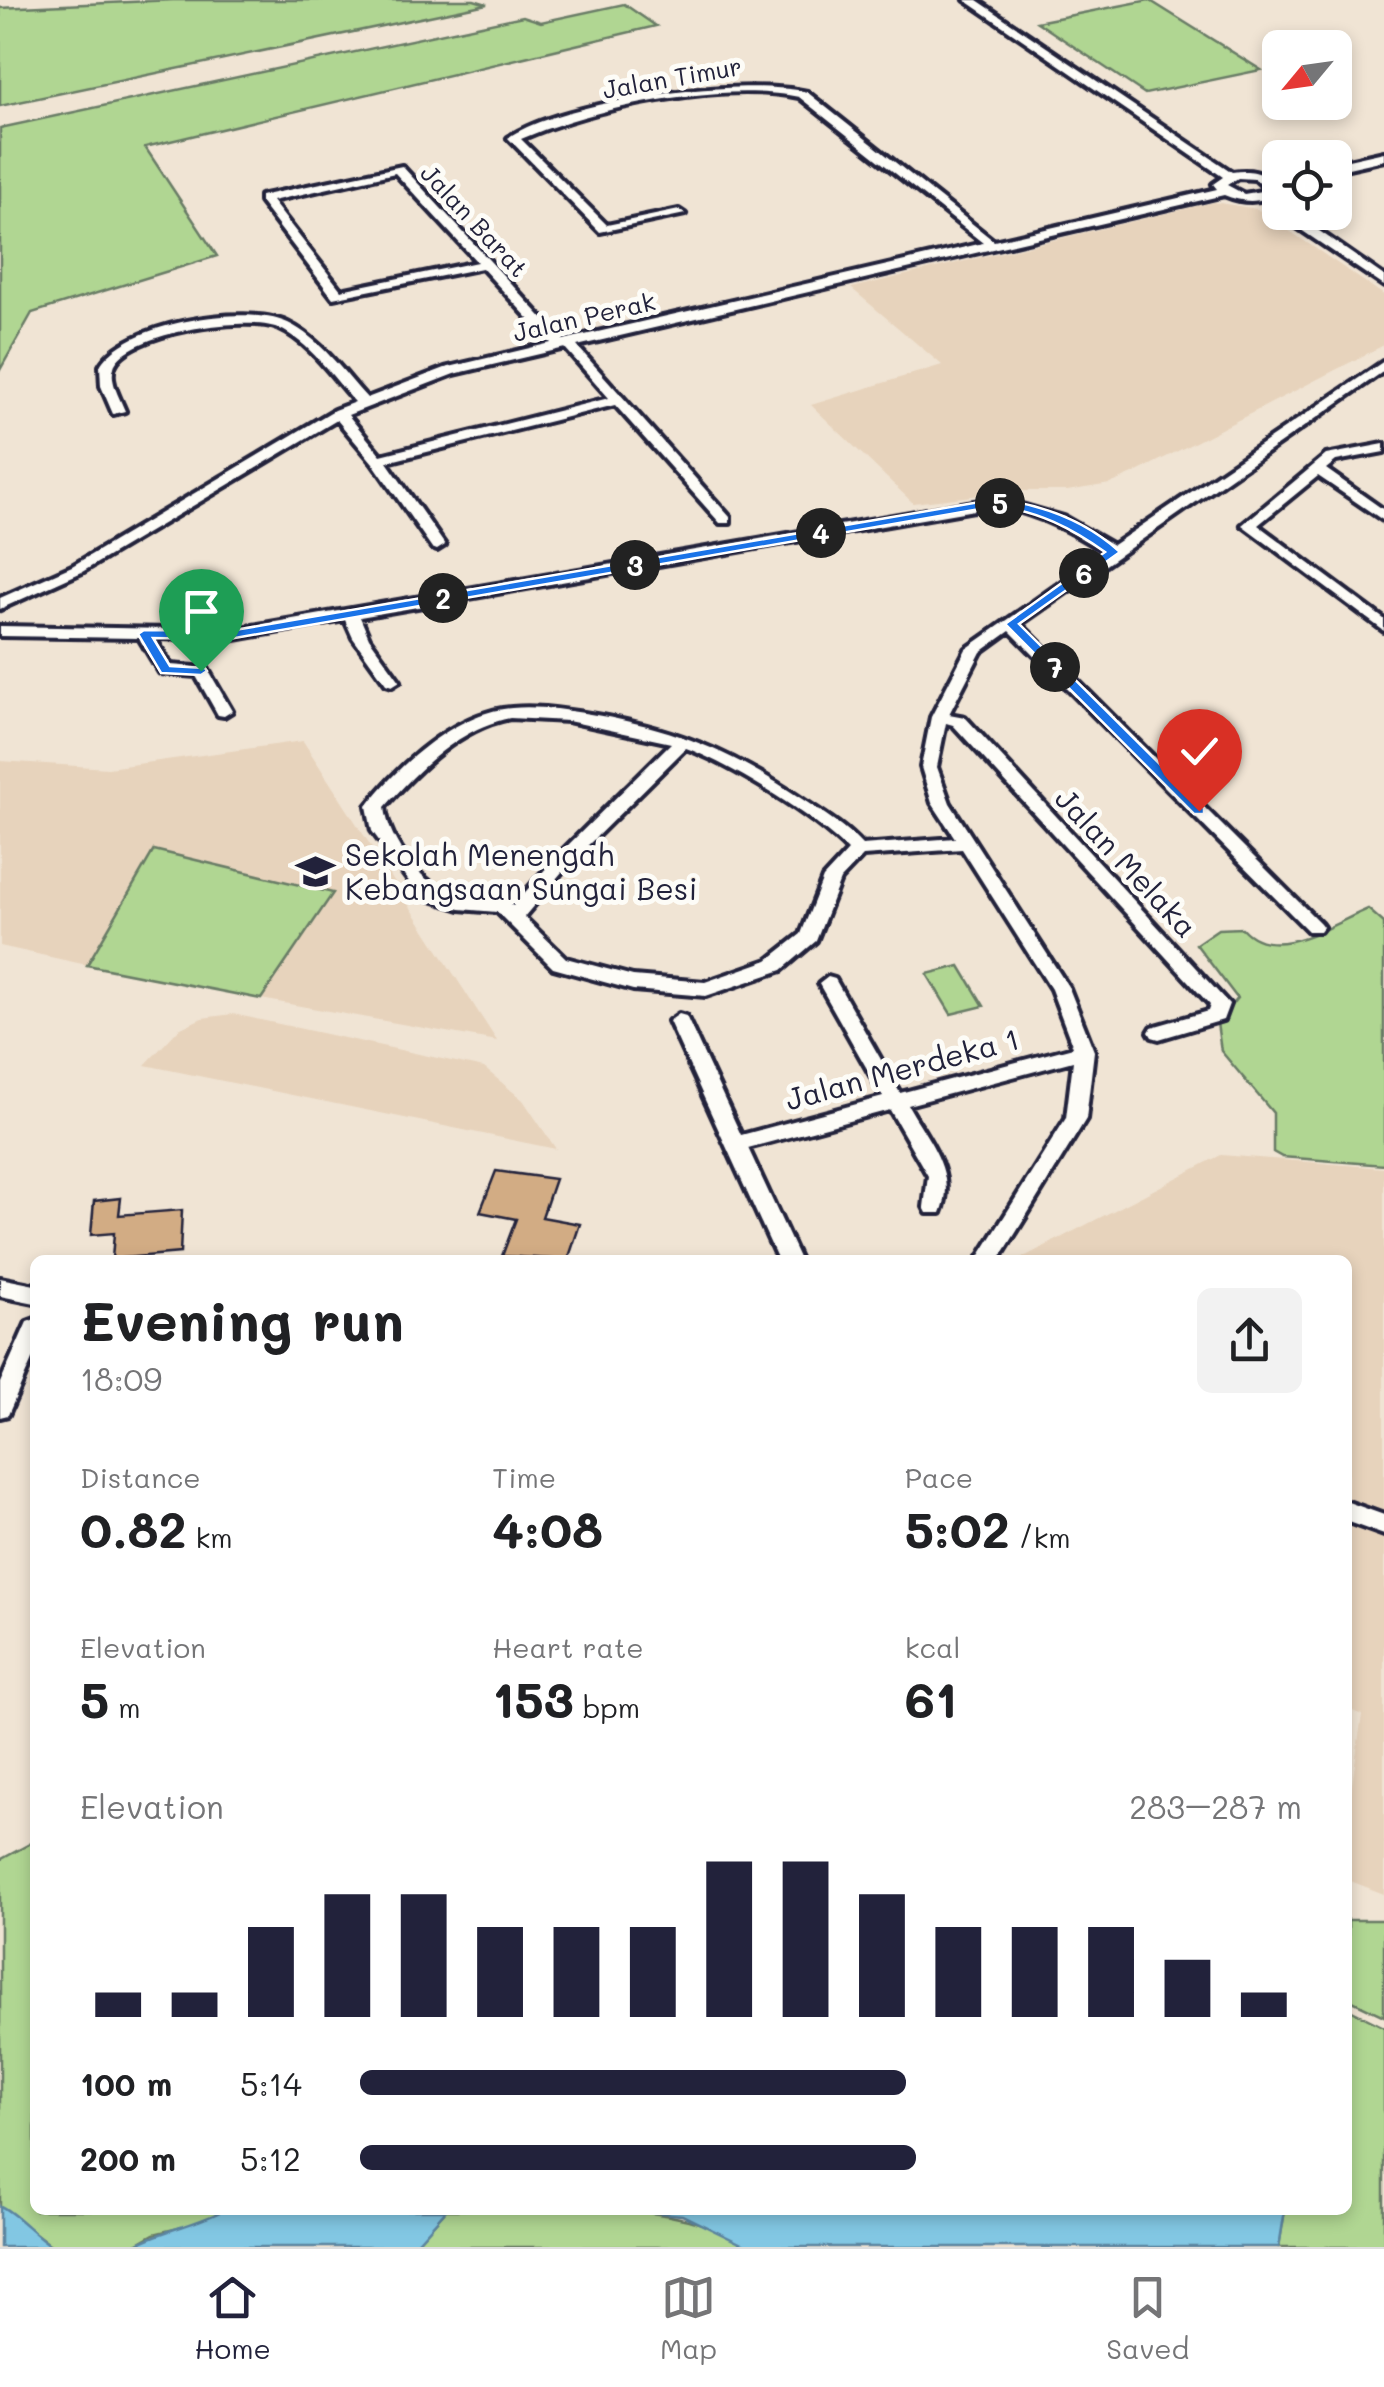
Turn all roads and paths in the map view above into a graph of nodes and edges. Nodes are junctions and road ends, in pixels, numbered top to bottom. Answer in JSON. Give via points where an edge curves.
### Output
{"nodes":[{"id":1,"x":970,"y":0,"type":"edge"},
{"id":2,"x":1384,"y":156,"type":"edge"},
{"id":3,"x":1352,"y":163,"type":"edge"},
{"id":4,"x":1229,"y":176,"type":"junction"},
{"id":5,"x":1262,"y":178,"type":"edge"},
{"id":6,"x":1224,"y":191,"type":"junction"},
{"id":7,"x":1261,"y":198,"type":"edge"},
{"id":8,"x":679,"y":214,"type":"dead end"},
{"id":9,"x":1307,"y":230,"type":"edge"},
{"id":10,"x":992,"y":244,"type":"junction"},
{"id":11,"x":485,"y":264,"type":"junction"},
{"id":12,"x":1384,"y":282,"type":"edge"},
{"id":13,"x":564,"y":344,"type":"junction"},
{"id":14,"x":1384,"y":365,"type":"edge"},
{"id":15,"x":362,"y":401,"type":"junction"},
{"id":16,"x":616,"y":401,"type":"junction"},
{"id":17,"x":118,"y":410,"type":"dead end"},
{"id":18,"x":339,"y":412,"type":"junction"},
{"id":19,"x":1384,"y":448,"type":"edge"},
{"id":20,"x":378,"y":460,"type":"junction"},
{"id":21,"x":1317,"y":469,"type":"junction"},
{"id":22,"x":1384,"y":517,"type":"edge"},
{"id":23,"x":725,"y":520,"type":"dead end"},
{"id":24,"x":437,"y":545,"type":"dead end"},
{"id":25,"x":1114,"y":552,"type":"junction"},
{"id":26,"x":0,"y":604,"type":"edge"},
{"id":27,"x":352,"y":614,"type":"junction"},
{"id":28,"x":1012,"y":624,"type":"junction"},
{"id":29,"x":1384,"y":626,"type":"edge"},
{"id":30,"x":0,"y":631,"type":"edge"},
{"id":31,"x":144,"y":634,"type":"junction"},
{"id":32,"x":392,"y":681,"type":"dead end"},
{"id":33,"x":224,"y":712,"type":"dead end"},
{"id":34,"x":939,"y":717,"type":"junction"},
{"id":35,"x":682,"y":742,"type":"junction"},
{"id":36,"x":965,"y":843,"type":"junction"},
{"id":37,"x":858,"y":850,"type":"junction"},
{"id":38,"x":514,"y":915,"type":"junction"},
{"id":39,"x":1314,"y":927,"type":"dead end"},
{"id":40,"x":828,"y":984,"type":"dead end"},
{"id":41,"x":679,"y":1021,"type":"dead end"},
{"id":42,"x":1159,"y":1032,"type":"dead end"},
{"id":43,"x":1084,"y":1050,"type":"junction"},
{"id":44,"x":894,"y":1100,"type":"junction"},
{"id":45,"x":735,"y":1144,"type":"junction"},
{"id":46,"x":934,"y":1207,"type":"dead end"},
{"id":47,"x":787,"y":1255,"type":"edge"},
{"id":48,"x":991,"y":1255,"type":"edge"},
{"id":49,"x":0,"y":1287,"type":"edge"},
{"id":50,"x":30,"y":1293,"type":"edge"},
{"id":51,"x":30,"y":1339,"type":"edge"},
{"id":52,"x":0,"y":1408,"type":"edge"},
{"id":53,"x":1352,"y":1513,"type":"edge"},
{"id":54,"x":1384,"y":1524,"type":"edge"}],
"edges":[{"from":1,"to":4,"type":"street"},
{"from":2,"to":3,"type":"street"},
{"from":4,"to":5,"type":"street"},
{"from":4,"to":6,"type":"street","via":[[1218,184]]},
{"from":6,"to":7,"type":"street"},
{"from":6,"to":10,"type":"street","name":"Jalan Perak"},
{"from":8,"to":10,"type":"street","name":"Jalan Timur","via":[[604,229],[514,138],[537,125],[686,95],[753,86],[790,89]]},
{"from":9,"to":12,"type":"street"},
{"from":10,"to":13,"type":"street","name":"Jalan Perak"},
{"from":11,"to":11,"type":"street","name":"Jalan Barat","via":[[398,169],[264,199],[338,295]]},
{"from":11,"to":13,"type":"street","name":"Jalan Barat"},
{"from":13,"to":15,"type":"street","name":"Jalan Perak"},
{"from":13,"to":16,"type":"street","name":"Jalan Barat"},
{"from":14,"to":25,"type":"street"},
{"from":15,"to":17,"type":"street","via":[[291,328],[272,320],[224,318],[116,353],[105,378]]},
{"from":15,"to":18,"type":"street","name":"Jalan Perak"},
{"from":16,"to":20,"type":"street"},
{"from":16,"to":23,"type":"street","name":"Jalan Barat"},
{"from":18,"to":20,"type":"street"},
{"from":18,"to":26,"type":"street","name":"Jalan Perak","via":[[77,570]]},
{"from":19,"to":21,"type":"street","via":[[1331,458]]},
{"from":20,"to":24,"type":"street"},
{"from":21,"to":22,"type":"street"},
{"from":21,"to":29,"type":"street","via":[[1249,525]]},
{"from":25,"to":27,"type":"street","via":[[1035,508],[997,502]]},
{"from":25,"to":28,"type":"street"},
{"from":27,"to":31,"type":"street","via":[[229,635]]},
{"from":27,"to":32,"type":"street"},
{"from":28,"to":34,"type":"street","via":[[974,649]]},
{"from":28,"to":39,"type":"street"},
{"from":30,"to":31,"type":"street"},
{"from":31,"to":33,"type":"street","via":[[166,670],[201,671]]},
{"from":34,"to":36,"type":"street","via":[[929,768]]},
{"from":34,"to":42,"type":"street","name":"Jalan Melaka","via":[[960,721],[1220,1004],[1216,1015]]},
{"from":35,"to":37,"type":"street","via":[[712,752]]},
{"from":35,"to":38,"type":"street"},
{"from":35,"to":38,"type":"street","via":[[523,710],[490,717],[441,745],[376,806],[378,827],[434,895],[502,906]]},
{"from":36,"to":37,"type":"street"},
{"from":36,"to":43,"type":"street","via":[[1060,988]]},
{"from":37,"to":38,"type":"street","via":[[832,878],[809,938],[775,965],[706,989],[633,983],[560,963]]},
{"from":40,"to":44,"type":"street"},
{"from":41,"to":45,"type":"street"},
{"from":43,"to":44,"type":"street","name":"Jalan Merdeka 1"},
{"from":43,"to":48,"type":"street","via":[[1076,1119]]},
{"from":44,"to":45,"type":"street","name":"Jalan Merdeka 1"},
{"from":44,"to":46,"type":"street","via":[[938,1176]]},
{"from":45,"to":47,"type":"street"},
{"from":49,"to":50,"type":"street"},
{"from":51,"to":52,"type":"street"},
{"from":53,"to":54,"type":"street"}]}
